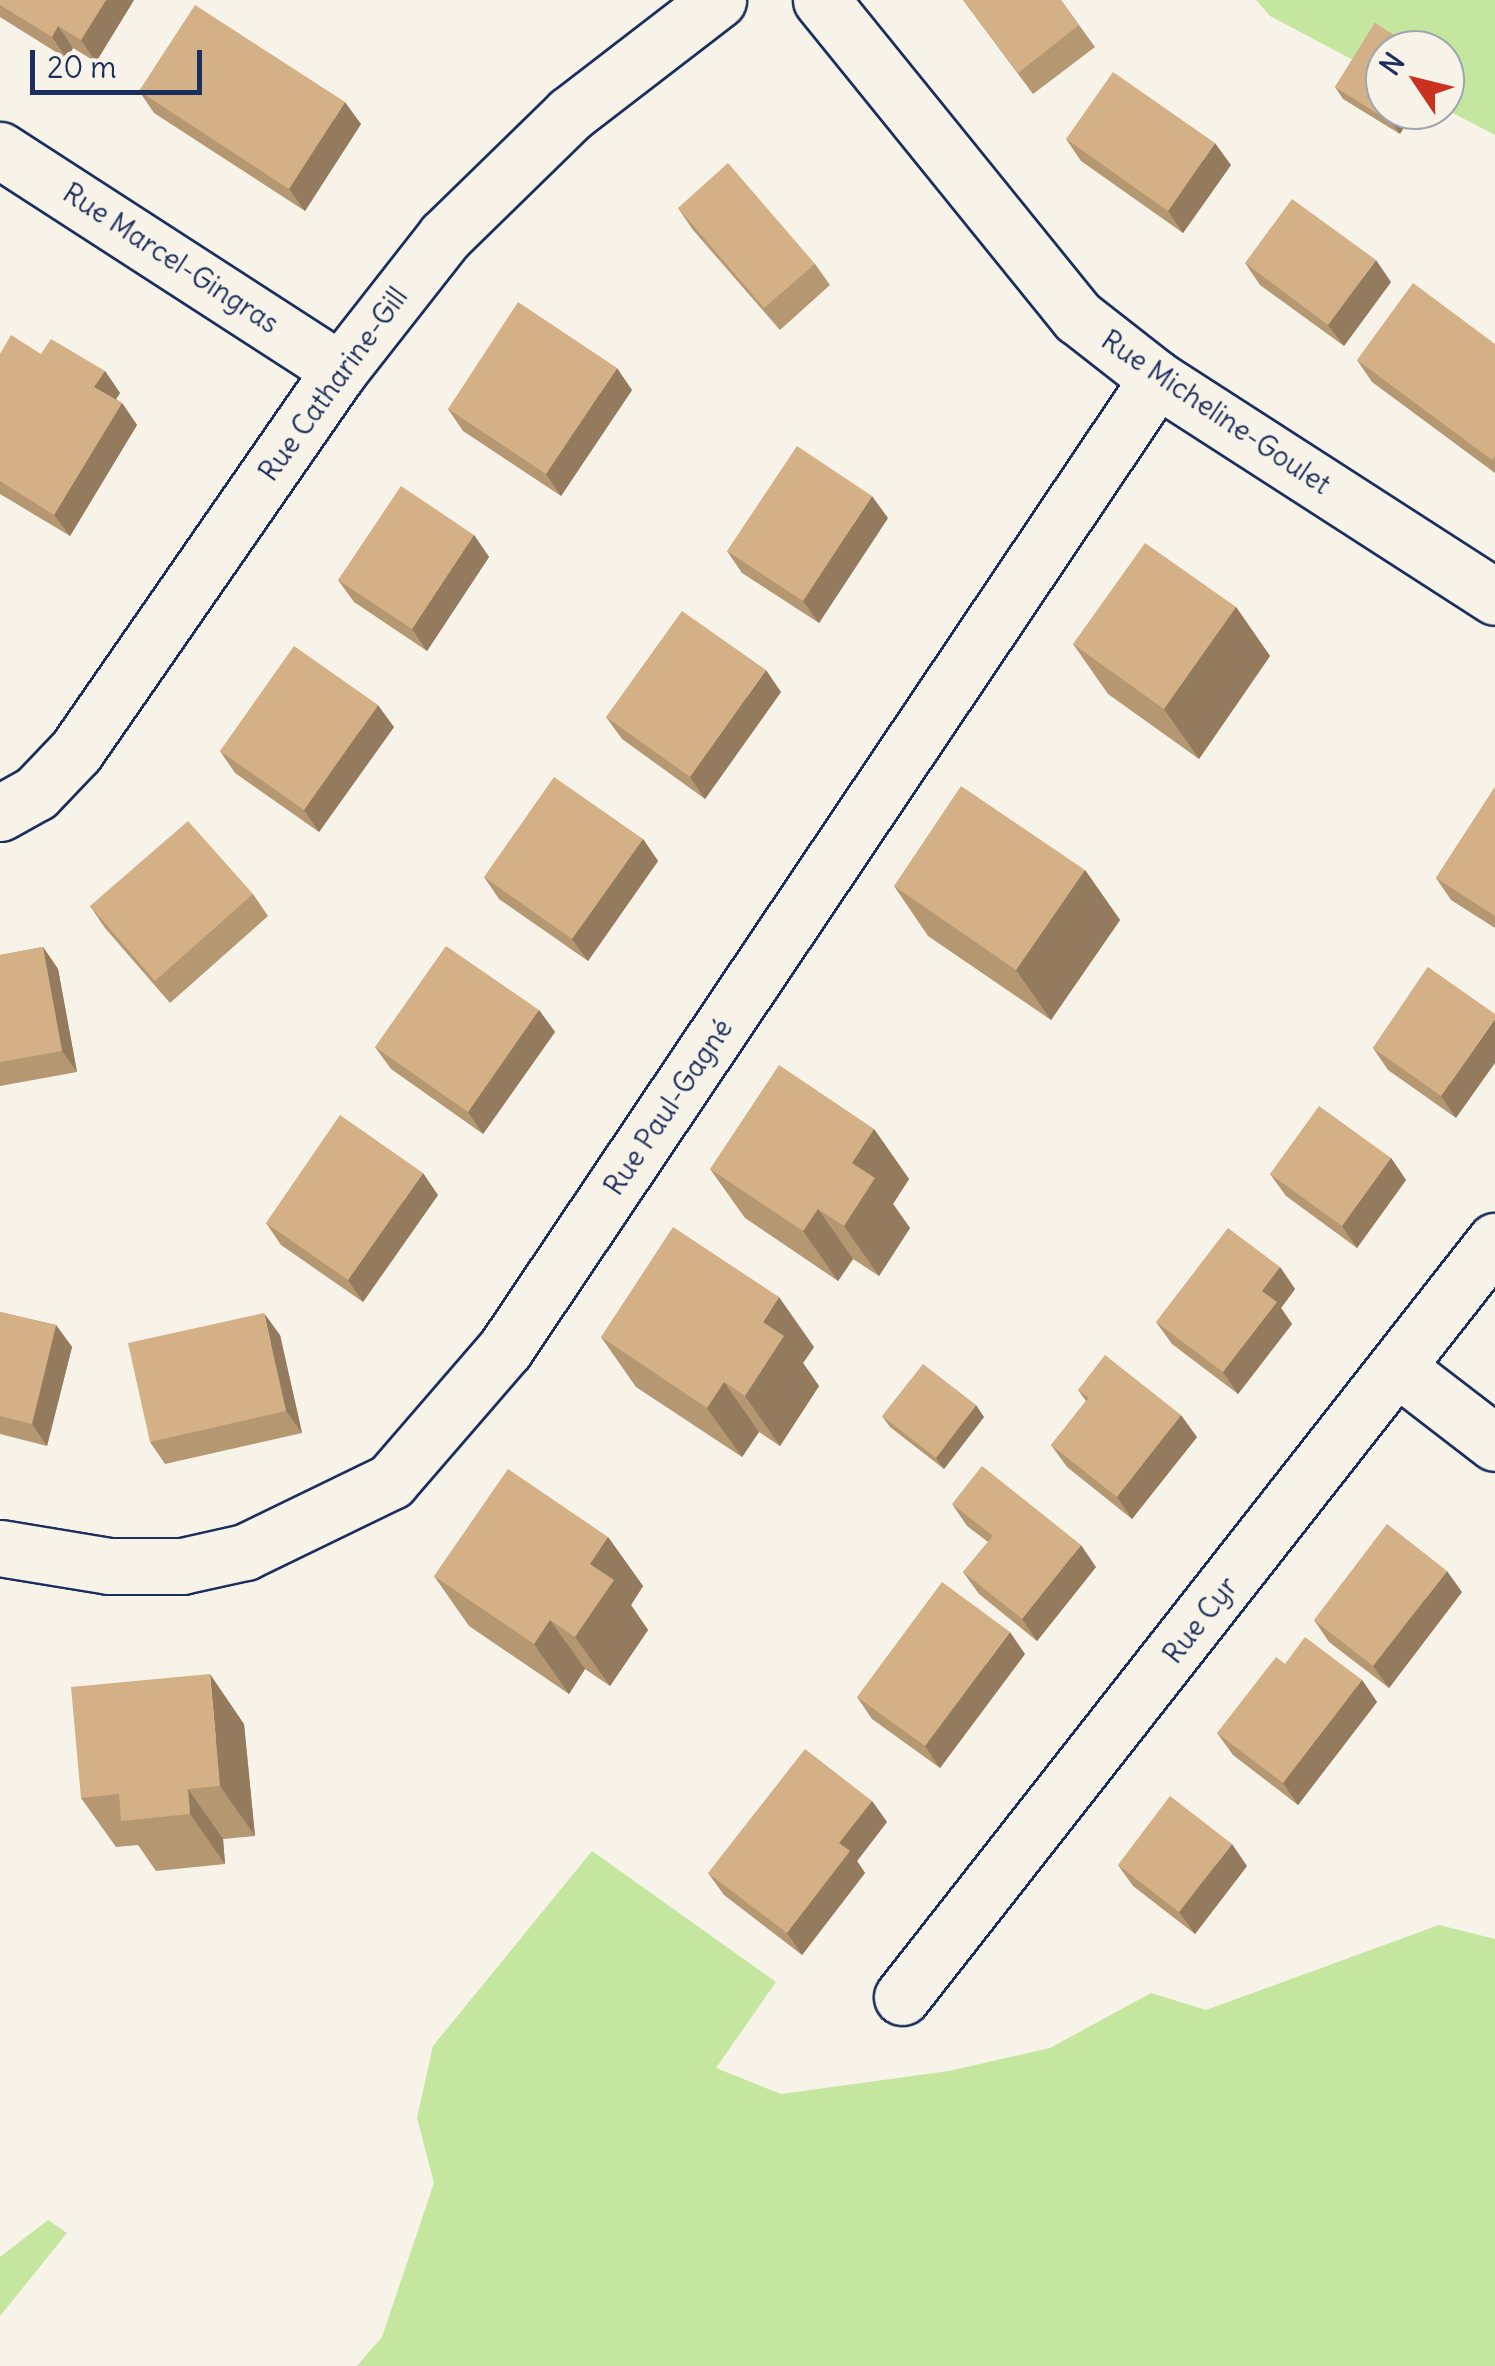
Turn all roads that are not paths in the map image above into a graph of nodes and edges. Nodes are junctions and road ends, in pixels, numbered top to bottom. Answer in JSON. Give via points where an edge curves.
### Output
{"nodes":[{"id":1,"x":718,"y":0,"type":"edge"},
{"id":2,"x":821,"y":0,"type":"edge"},
{"id":3,"x":0,"y":150,"type":"edge"},
{"id":4,"x":340,"y":370,"type":"junction"},
{"id":5,"x":1156,"y":380,"type":"junction"},
{"id":6,"x":1495,"y":598,"type":"edge"},
{"id":7,"x":0,"y":813,"type":"edge"},
{"id":8,"x":1495,"y":1241,"type":"edge"},
{"id":9,"x":1399,"y":1369,"type":"junction"},
{"id":10,"x":1495,"y":1444,"type":"edge"},
{"id":11,"x":0,"y":1548,"type":"edge"},
{"id":12,"x":902,"y":1998,"type":"dead end"}],
"edges":[{"from":1,"to":4,"type":"street","name":"Rue Catharine-Gill","via":[[504,172]]},
{"from":2,"to":5,"type":"street","name":"Rue Micheline-Goulet","via":[[1078,317]]},
{"from":3,"to":4,"type":"street","name":"Rue Marcel-Gingras"},
{"from":4,"to":7,"type":"street","name":"Rue Catharine-Gill","via":[[76,750],[36,793]]},
{"from":5,"to":6,"type":"street","name":"Rue Micheline-Goulet"},
{"from":5,"to":11,"type":"street","name":"Rue Paul-Gagné","via":[[506,1350],[391,1481],[245,1552],[182,1566],[109,1566]]},
{"from":8,"to":9,"type":"street","name":"Rue Cyr"},
{"from":9,"to":10,"type":"street"},
{"from":9,"to":12,"type":"street","name":"Rue Cyr"}]}
